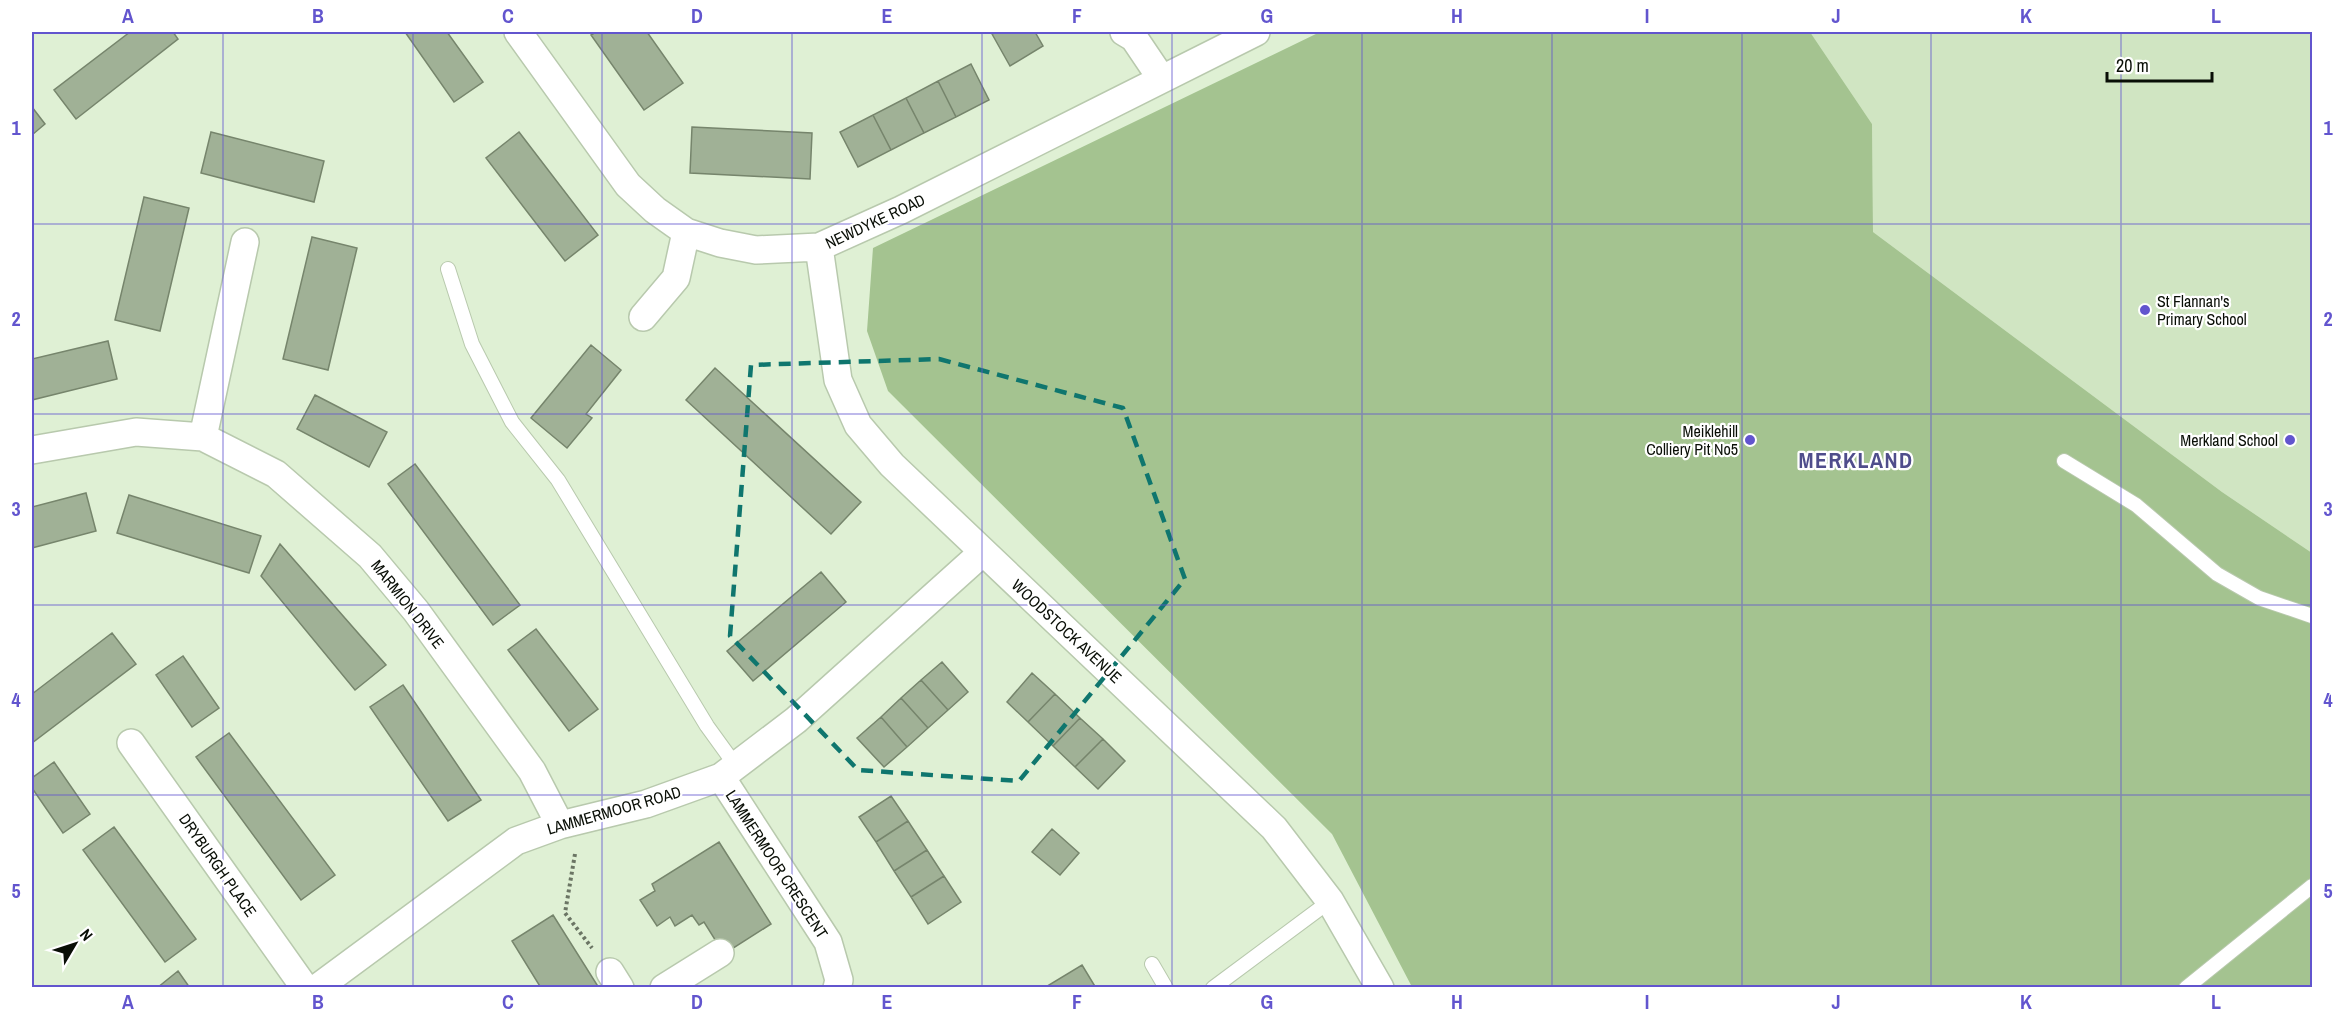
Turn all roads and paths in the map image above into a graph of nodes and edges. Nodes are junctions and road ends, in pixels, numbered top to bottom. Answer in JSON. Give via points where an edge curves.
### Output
{"nodes":[{"id":1,"x":518,"y":32,"type":"edge"},
{"id":2,"x":1124,"y":32,"type":"edge"},
{"id":3,"x":1256,"y":32,"type":"edge"},
{"id":4,"x":1161,"y":78,"type":"junction"},
{"id":5,"x":686,"y":231,"type":"junction"},
{"id":6,"x":245,"y":242,"type":"dead end"},
{"id":7,"x":819,"y":247,"type":"junction"},
{"id":8,"x":448,"y":269,"type":"dead end"},
{"id":9,"x":643,"y":318,"type":"dead end"},
{"id":10,"x":203,"y":436,"type":"junction"},
{"id":11,"x":32,"y":450,"type":"edge"},
{"id":12,"x":2064,"y":460,"type":"dead end"},
{"id":13,"x":983,"y":552,"type":"junction"},
{"id":14,"x":2313,"y":616,"type":"edge"},
{"id":15,"x":131,"y":743,"type":"dead end"},
{"id":16,"x":729,"y":771,"type":"junction"},
{"id":17,"x":560,"y":825,"type":"junction"},
{"id":18,"x":2313,"y":886,"type":"edge"},
{"id":19,"x":1330,"y":901,"type":"junction"},
{"id":20,"x":720,"y":953,"type":"dead end"},
{"id":21,"x":1152,"y":964,"type":"dead end"},
{"id":22,"x":615,"y":980,"type":"edge"},
{"id":23,"x":304,"y":987,"type":"edge"},
{"id":24,"x":317,"y":987,"type":"edge"},
{"id":25,"x":664,"y":987,"type":"edge"},
{"id":26,"x":837,"y":987,"type":"edge"},
{"id":27,"x":1166,"y":987,"type":"edge"},
{"id":28,"x":1213,"y":987,"type":"edge"},
{"id":29,"x":1380,"y":987,"type":"edge"},
{"id":30,"x":2186,"y":987,"type":"edge"}],
"edges":[{"from":1,"to":5,"type":"street","name":"NEWDYKE ROAD","via":[[628,184],[655,210]]},
{"from":2,"to":4,"type":"street","via":[[1134,38]]},
{"from":3,"to":4,"type":"street","name":"NEWDYKE ROAD"},
{"from":4,"to":7,"type":"street","name":"NEWDYKE ROAD","via":[[901,210]]},
{"from":5,"to":7,"type":"street","name":"NEWDYKE ROAD","via":[[756,250]]},
{"from":5,"to":9,"type":"street","via":[[676,278]]},
{"from":6,"to":10,"type":"street"},
{"from":7,"to":13,"type":"street","name":"WOODSTOCK AVENUE","via":[[838,380],[858,425],[892,465]]},
{"from":8,"to":16,"type":"lane","via":[[472,344],[512,422],[558,480],[707,726]]},
{"from":10,"to":11,"type":"street","name":"MARMION DRIVE","via":[[136,432]]},
{"from":10,"to":17,"type":"street","name":"MARMION DRIVE","via":[[276,474],[370,556],[416,611],[532,771]]},
{"from":12,"to":14,"type":"lane","via":[[2136,505],[2217,574],[2259,598]]},
{"from":13,"to":16,"type":"street","name":"LAMMERMOOR ROAD","via":[[796,720]]},
{"from":13,"to":19,"type":"street","name":"WOODSTOCK AVENUE","via":[[1274,828]]},
{"from":15,"to":23,"type":"street","name":"DRYBURGH PLACE"},
{"from":16,"to":17,"type":"street","name":"LAMMERMOOR ROAD","via":[[646,804]]},
{"from":16,"to":26,"type":"street","name":"LAMMERMOOR CRESCENT","via":[[828,942],[839,980]]},
{"from":17,"to":22,"type":"path","via":[[576,853],[565,913]]},
{"from":17,"to":24,"type":"street","name":"LAMMERMOOR ROAD","via":[[516,841]]},
{"from":18,"to":30,"type":"lane"},
{"from":19,"to":28,"type":"lane"},
{"from":19,"to":29,"type":"street","name":"WOODSTOCK AVENUE"},
{"from":20,"to":25,"type":"street"},
{"from":21,"to":27,"type":"lane"}]}
